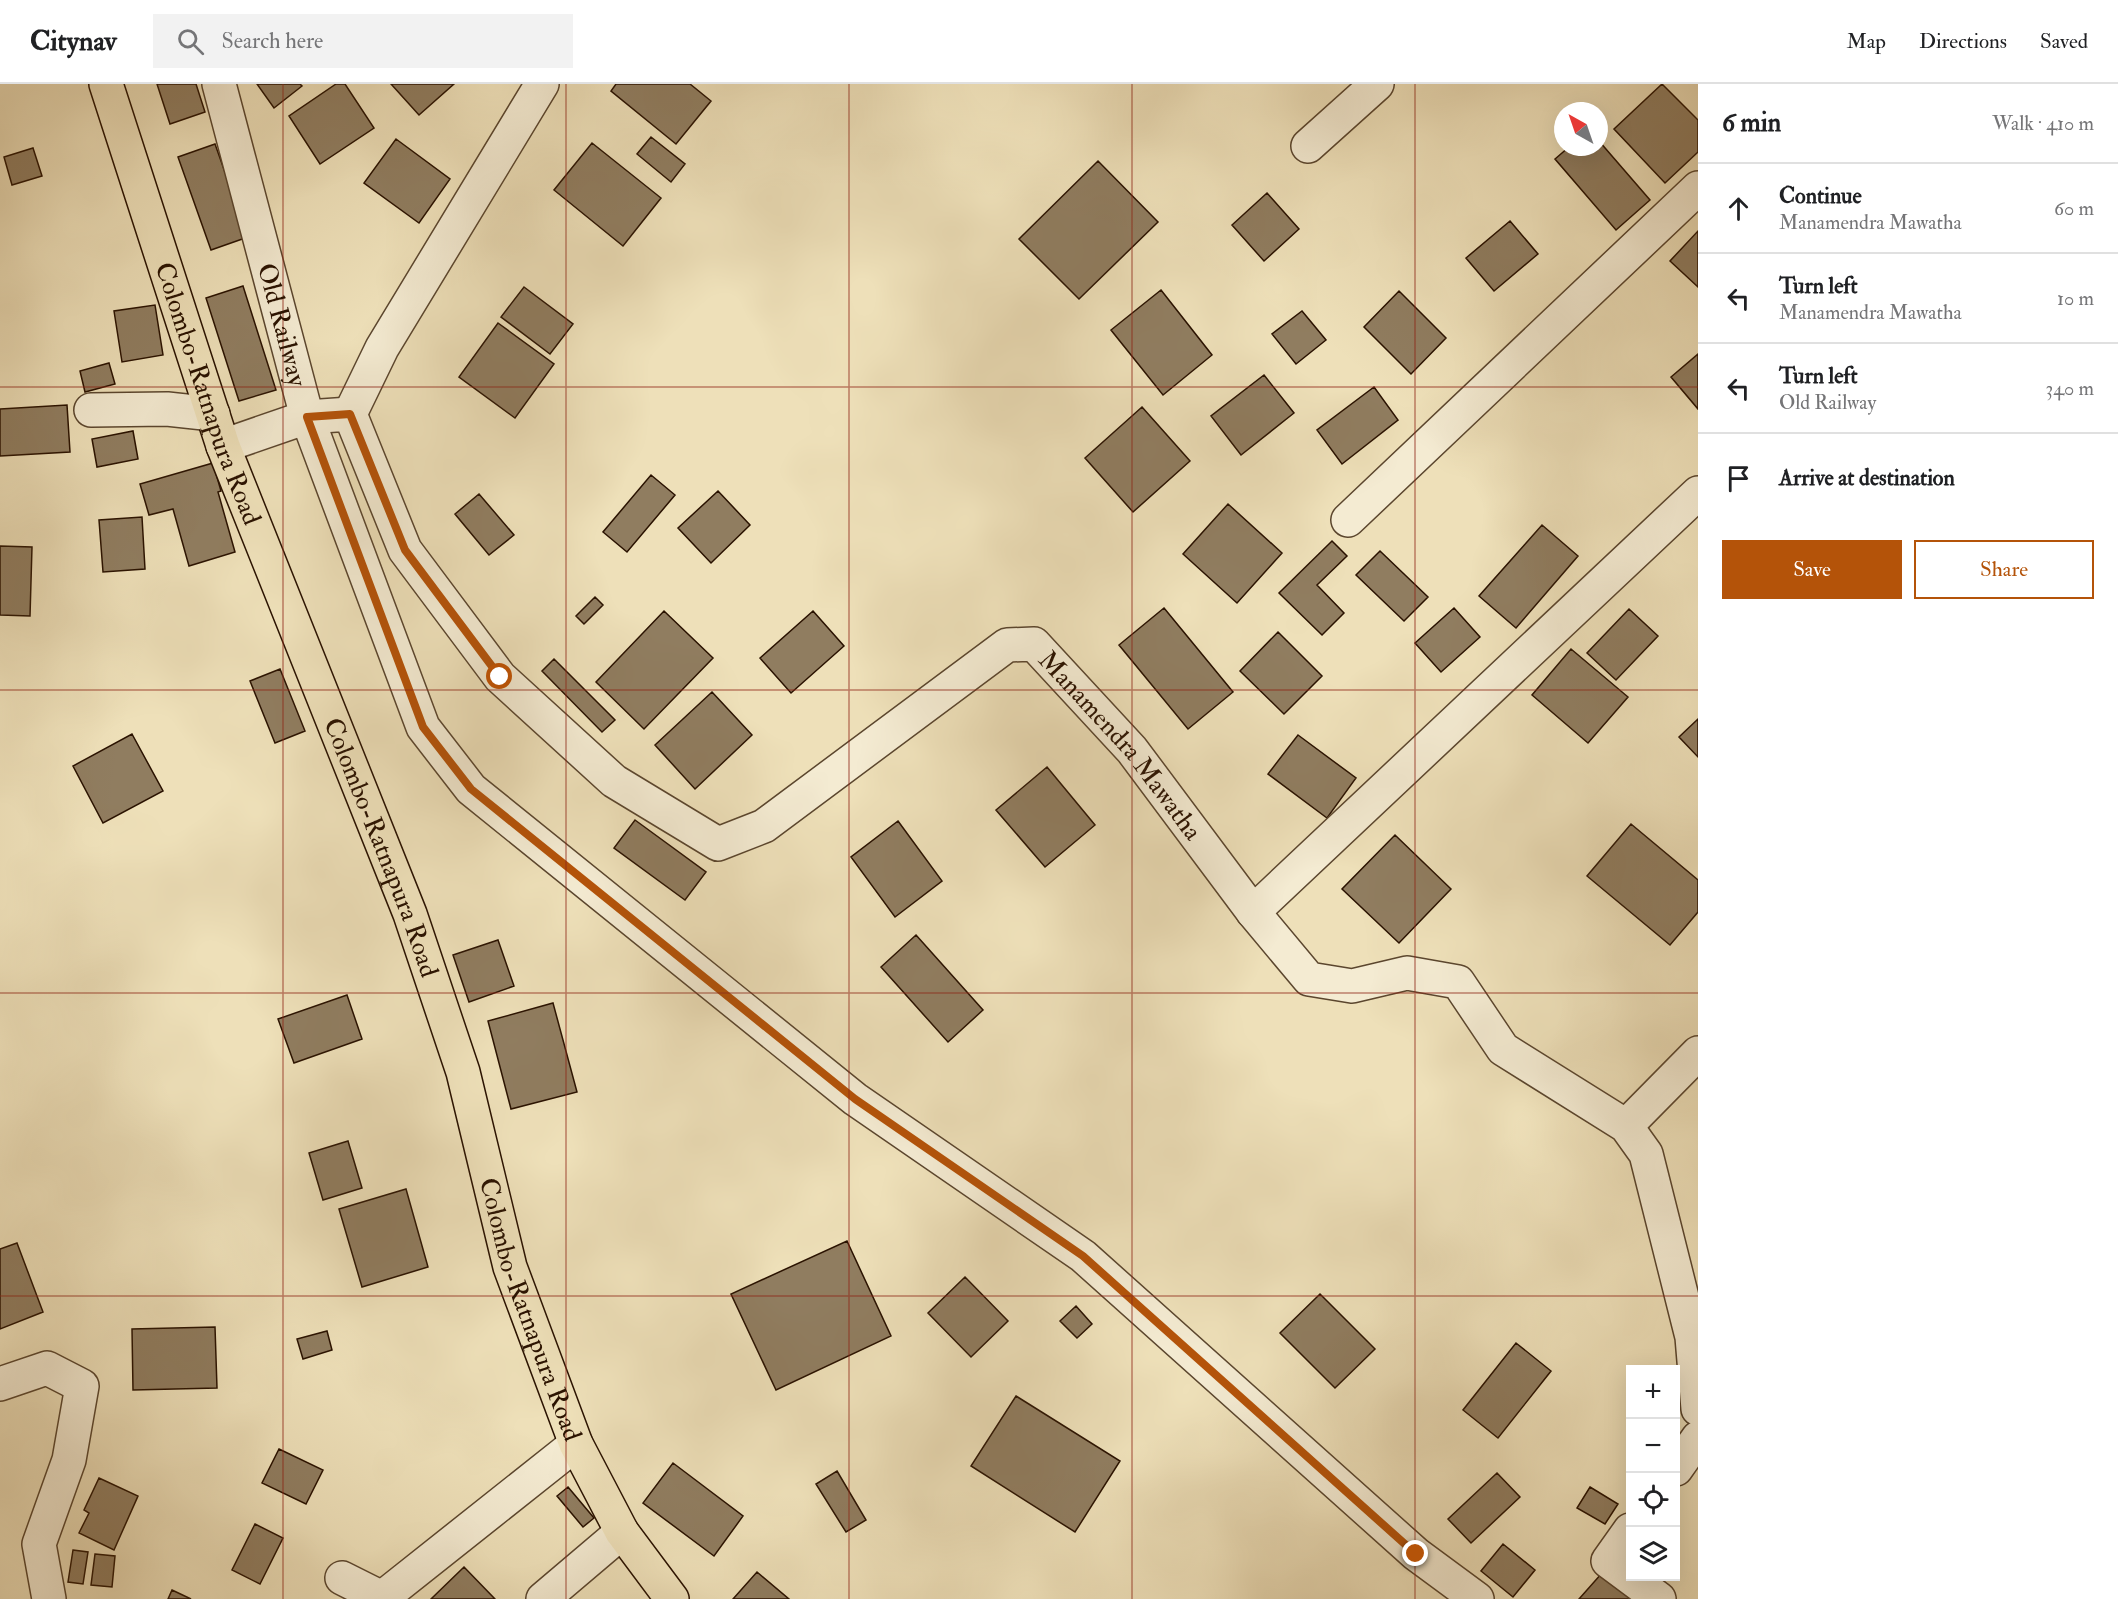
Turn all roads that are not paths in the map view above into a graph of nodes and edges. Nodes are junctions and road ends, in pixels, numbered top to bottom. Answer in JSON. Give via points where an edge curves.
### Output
{"nodes":[{"id":1,"x":106,"y":84,"type":"edge"},
{"id":2,"x":219,"y":84,"type":"edge"},
{"id":3,"x":542,"y":84,"type":"edge"},
{"id":4,"x":1377,"y":84,"type":"edge"},
{"id":5,"x":1308,"y":146,"type":"dead end"},
{"id":6,"x":1698,"y":188,"type":"edge"},
{"id":7,"x":91,"y":410,"type":"dead end"},
{"id":8,"x":213,"y":414,"type":"junction"},
{"id":9,"x":350,"y":414,"type":"junction"},
{"id":10,"x":307,"y":417,"type":"junction"},
{"id":11,"x":223,"y":446,"type":"junction"},
{"id":12,"x":1698,"y":493,"type":"edge"},
{"id":13,"x":1347,"y":520,"type":"dead end"},
{"id":14,"x":1253,"y":912,"type":"junction"},
{"id":15,"x":1698,"y":1053,"type":"edge"},
{"id":16,"x":1626,"y":1126,"type":"junction"},
{"id":17,"x":1695,"y":1335,"type":"edge"},
{"id":18,"x":0,"y":1384,"type":"edge"},
{"id":19,"x":1698,"y":1409,"type":"edge"},
{"id":20,"x":1698,"y":1438,"type":"edge"},
{"id":21,"x":576,"y":1444,"type":"junction"},
{"id":22,"x":1680,"y":1463,"type":"edge"},
{"id":23,"x":622,"y":1532,"type":"junction"},
{"id":24,"x":1626,"y":1536,"type":"edge"},
{"id":25,"x":1626,"y":1574,"type":"edge"},
{"id":26,"x":342,"y":1578,"type":"dead end"},
{"id":27,"x":1635,"y":1581,"type":"edge"},
{"id":28,"x":49,"y":1599,"type":"edge"},
{"id":29,"x":543,"y":1599,"type":"edge"},
{"id":30,"x":672,"y":1599,"type":"edge"},
{"id":31,"x":1477,"y":1599,"type":"edge"},
{"id":32,"x":1659,"y":1599,"type":"edge"}],
"edges":[{"from":1,"to":8,"type":"highway","name":"Colombo-Ratnapura Road"},
{"from":2,"to":10,"type":"street","name":"Old Railway"},
{"from":3,"to":9,"type":"street","via":[[382,348]]},
{"from":4,"to":5,"type":"street"},
{"from":6,"to":13,"type":"street"},
{"from":7,"to":8,"type":"street","via":[[167,409]]},
{"from":8,"to":11,"type":"highway","name":"Colombo-Ratnapura Road"},
{"from":9,"to":10,"type":"street"},
{"from":9,"to":14,"type":"street","name":"Manamendra Mawatha","via":[[405,550],[500,677],[614,782],[718,844],[764,826],[1007,645],[1034,644],[1132,750]]},
{"from":10,"to":11,"type":"street"},
{"from":10,"to":31,"type":"street","name":"Old Railway","via":[[423,727],[471,789],[855,1099],[1083,1256],[1416,1554]]},
{"from":11,"to":21,"type":"highway","name":"Colombo-Ratnapura Road","via":[[410,914],[463,1071],[510,1267]]},
{"from":12,"to":14,"type":"street"},
{"from":14,"to":16,"type":"street","name":"Manamendra Mawatha","via":[[1309,979],[1353,986],[1407,973],[1458,982],[1503,1049]]},
{"from":15,"to":16,"type":"street"},
{"from":16,"to":17,"type":"street","name":"Manamendra Mawatha","via":[[1646,1154]]},
{"from":17,"to":19,"type":"street","name":"Manamendra Mawatha"},
{"from":18,"to":28,"type":"street","via":[[48,1368],[82,1386],[69,1460],[39,1544]]},
{"from":20,"to":22,"type":"street"},
{"from":21,"to":23,"type":"highway","name":"Colombo-Ratnapura Road"},
{"from":21,"to":26,"type":"street","via":[[382,1598]]},
{"from":23,"to":29,"type":"street"},
{"from":23,"to":30,"type":"highway","name":"Colombo-Ratnapura Road"},
{"from":24,"to":25,"type":"street","via":[[1608,1561]]},
{"from":27,"to":32,"type":"street"}]}
